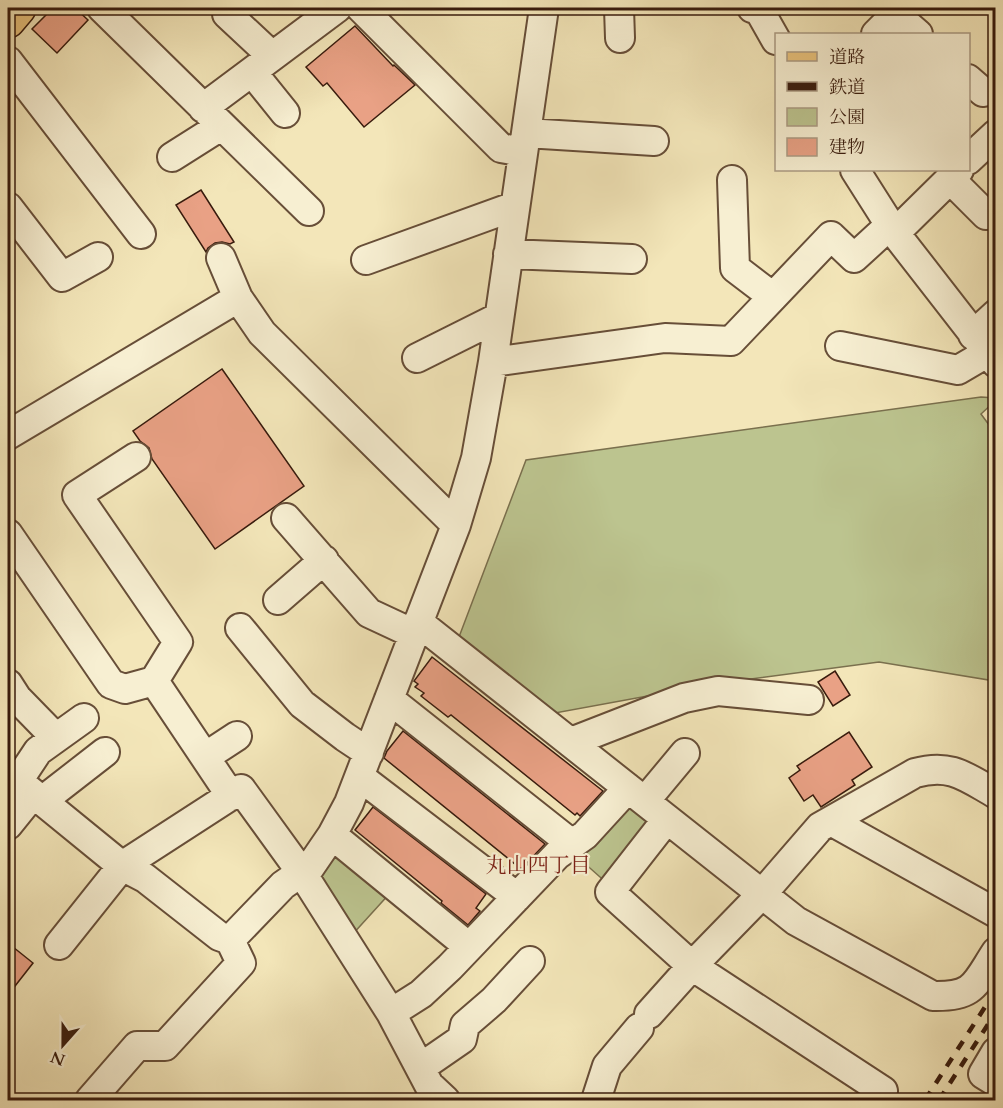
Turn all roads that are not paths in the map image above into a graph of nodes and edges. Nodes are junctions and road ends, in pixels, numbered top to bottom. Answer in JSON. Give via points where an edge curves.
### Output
{"nodes":[{"id":1,"x":19,"y":8,"type":"edge"},
{"id":2,"x":102,"y":8,"type":"edge"},
{"id":3,"x":337,"y":8,"type":"edge"},
{"id":4,"x":361,"y":8,"type":"edge"},
{"id":5,"x":544,"y":8,"type":"edge"},
{"id":6,"x":619,"y":8,"type":"edge"},
{"id":7,"x":752,"y":8,"type":"edge"},
{"id":8,"x":895,"y":10,"type":"edge"},
{"id":9,"x":227,"y":14,"type":"dead end"},
{"id":10,"x":8,"y":21,"type":"edge"},
{"id":11,"x":877,"y":33,"type":"edge"},
{"id":12,"x":917,"y":33,"type":"edge"},
{"id":13,"x":775,"y":37,"type":"edge"},
{"id":14,"x":620,"y":38,"type":"dead end"},
{"id":15,"x":8,"y":61,"type":"edge"},
{"id":16,"x":262,"y":64,"type":"junction"},
{"id":17,"x":285,"y":113,"type":"dead end"},
{"id":18,"x":212,"y":117,"type":"junction"},
{"id":19,"x":996,"y":134,"type":"edge"},
{"id":20,"x":654,"y":141,"type":"dead end"},
{"id":21,"x":525,"y":142,"type":"junction"},
{"id":22,"x":172,"y":157,"type":"dead end"},
{"id":23,"x":970,"y":159,"type":"edge"},
{"id":24,"x":860,"y":171,"type":"edge"},
{"id":25,"x":958,"y":171,"type":"edge"},
{"id":26,"x":960,"y":171,"type":"edge"},
{"id":27,"x":732,"y":180,"type":"dead end"},
{"id":28,"x":515,"y":206,"type":"junction"},
{"id":29,"x":8,"y":207,"type":"edge"},
{"id":30,"x":309,"y":211,"type":"dead end"},
{"id":31,"x":986,"y":215,"type":"dead end"},
{"id":32,"x":892,"y":229,"type":"junction"},
{"id":33,"x":141,"y":234,"type":"dead end"},
{"id":34,"x":508,"y":254,"type":"junction"},
{"id":35,"x":98,"y":257,"type":"dead end"},
{"id":36,"x":221,"y":258,"type":"dead end"},
{"id":37,"x":632,"y":259,"type":"dead end"},
{"id":38,"x":366,"y":260,"type":"dead end"},
{"id":39,"x":773,"y":297,"type":"junction"},
{"id":40,"x":238,"y":298,"type":"junction"},
{"id":41,"x":996,"y":314,"type":"edge"},
{"id":42,"x":499,"y":317,"type":"junction"},
{"id":43,"x":840,"y":346,"type":"dead end"},
{"id":44,"x":985,"y":350,"type":"edge"},
{"id":45,"x":417,"y":358,"type":"dead end"},
{"id":46,"x":493,"y":362,"type":"junction"},
{"id":47,"x":8,"y":435,"type":"edge"},
{"id":48,"x":136,"y":457,"type":"dead end"},
{"id":49,"x":286,"y":518,"type":"dead end"},
{"id":50,"x":456,"y":525,"type":"junction"},
{"id":51,"x":8,"y":534,"type":"edge"},
{"id":52,"x":324,"y":560,"type":"junction"},
{"id":53,"x":278,"y":600,"type":"dead end"},
{"id":54,"x":240,"y":628,"type":"dead end"},
{"id":55,"x":416,"y":628,"type":"junction"},
{"id":56,"x":154,"y":681,"type":"junction"},
{"id":57,"x":8,"y":684,"type":"edge"},
{"id":58,"x":389,"y":699,"type":"junction"},
{"id":59,"x":810,"y":700,"type":"dead end"},
{"id":60,"x":84,"y":718,"type":"dead end"},
{"id":61,"x":237,"y":736,"type":"dead end"},
{"id":62,"x":56,"y":738,"type":"junction"},
{"id":63,"x":571,"y":742,"type":"junction"},
{"id":64,"x":105,"y":752,"type":"dead end"},
{"id":65,"x":685,"y":753,"type":"dead end"},
{"id":66,"x":205,"y":757,"type":"junction"},
{"id":67,"x":365,"y":765,"type":"junction"},
{"id":68,"x":25,"y":787,"type":"edge"},
{"id":69,"x":996,"y":794,"type":"edge"},
{"id":70,"x":231,"y":796,"type":"junction"},
{"id":71,"x":628,"y":798,"type":"junction"},
{"id":72,"x":667,"y":819,"type":"junction"},
{"id":73,"x":831,"y":821,"type":"junction"},
{"id":74,"x":8,"y":825,"type":"edge"},
{"id":75,"x":332,"y":835,"type":"junction"},
{"id":76,"x":572,"y":844,"type":"junction"},
{"id":77,"x":122,"y":866,"type":"junction"},
{"id":78,"x":304,"y":876,"type":"junction"},
{"id":79,"x":762,"y":894,"type":"junction"},
{"id":80,"x":517,"y":897,"type":"junction"},
{"id":81,"x":996,"y":913,"type":"edge"},
{"id":82,"x":230,"y":940,"type":"junction"},
{"id":83,"x":59,"y":945,"type":"dead end"},
{"id":84,"x":469,"y":947,"type":"junction"},
{"id":85,"x":996,"y":952,"type":"edge"},
{"id":86,"x":530,"y":961,"type":"dead end"},
{"id":87,"x":692,"y":966,"type":"junction"},
{"id":88,"x":391,"y":1013,"type":"junction"},
{"id":89,"x":996,"y":1052,"type":"edge"},
{"id":90,"x":996,"y":1082,"type":"edge"},
{"id":91,"x":427,"y":1089,"type":"edge"},
{"id":92,"x":882,"y":1091,"type":"dead end"},
{"id":93,"x":90,"y":1101,"type":"edge"},
{"id":94,"x":596,"y":1101,"type":"edge"}],
"edges":[{"from":1,"to":10,"type":"main road"},
{"from":2,"to":18,"type":"street"},
{"from":3,"to":16,"type":"street"},
{"from":4,"to":21,"type":"street","via":[[501,148]]},
{"from":5,"to":21,"type":"street"},
{"from":6,"to":14,"type":"street"},
{"from":7,"to":13,"type":"street","via":[[759,10]]},
{"from":8,"to":11,"type":"street"},
{"from":8,"to":12,"type":"street"},
{"from":9,"to":16,"type":"street"},
{"from":15,"to":33,"type":"street"},
{"from":16,"to":17,"type":"street"},
{"from":16,"to":18,"type":"street"},
{"from":18,"to":22,"type":"street"},
{"from":18,"to":30,"type":"street"},
{"from":19,"to":23,"type":"street"},
{"from":20,"to":21,"type":"street"},
{"from":21,"to":28,"type":"street"},
{"from":24,"to":32,"type":"street"},
{"from":25,"to":32,"type":"street"},
{"from":26,"to":31,"type":"street"},
{"from":27,"to":39,"type":"street","via":[[735,268]]},
{"from":28,"to":34,"type":"street"},
{"from":28,"to":38,"type":"street"},
{"from":29,"to":35,"type":"street","via":[[63,277]]},
{"from":32,"to":39,"type":"street","via":[[854,258],[831,236]]},
{"from":32,"to":44,"type":"street"},
{"from":34,"to":37,"type":"street"},
{"from":34,"to":42,"type":"street"},
{"from":36,"to":40,"type":"street"},
{"from":39,"to":46,"type":"street","via":[[731,341],[665,338]]},
{"from":40,"to":47,"type":"street"},
{"from":40,"to":50,"type":"street","via":[[262,333]]},
{"from":41,"to":44,"type":"street"},
{"from":42,"to":45,"type":"street"},
{"from":42,"to":46,"type":"street"},
{"from":43,"to":44,"type":"street","via":[[958,370]]},
{"from":46,"to":50,"type":"street","via":[[476,458]]},
{"from":48,"to":56,"type":"street","via":[[77,495],[178,642]]},
{"from":49,"to":52,"type":"street"},
{"from":50,"to":55,"type":"street"},
{"from":51,"to":56,"type":"street","via":[[111,684],[125,689]]},
{"from":52,"to":53,"type":"street"},
{"from":52,"to":55,"type":"street","via":[[369,613]]},
{"from":54,"to":67,"type":"street","via":[[302,704],[345,737]]},
{"from":55,"to":58,"type":"street"},
{"from":55,"to":63,"type":"street"},
{"from":56,"to":66,"type":"street"},
{"from":57,"to":62,"type":"street"},
{"from":58,"to":67,"type":"street"},
{"from":58,"to":76,"type":"street"},
{"from":59,"to":63,"type":"street","via":[[718,691],[684,698]]},
{"from":60,"to":62,"type":"street"},
{"from":61,"to":66,"type":"street"},
{"from":62,"to":68,"type":"street","via":[[38,751]]},
{"from":63,"to":71,"type":"street"},
{"from":64,"to":68,"type":"street"},
{"from":65,"to":71,"type":"street"},
{"from":66,"to":70,"type":"street"},
{"from":67,"to":75,"type":"street"},
{"from":67,"to":80,"type":"street"},
{"from":68,"to":74,"type":"street"},
{"from":68,"to":77,"type":"street"},
{"from":69,"to":73,"type":"street","via":[[957,773],[929,769],[915,773]]},
{"from":70,"to":77,"type":"street"},
{"from":70,"to":78,"type":"street","via":[[242,789]]},
{"from":71,"to":72,"type":"street"},
{"from":71,"to":76,"type":"street"},
{"from":72,"to":79,"type":"street"},
{"from":72,"to":87,"type":"street","via":[[610,892]]},
{"from":73,"to":79,"type":"street","via":[[820,827]]},
{"from":73,"to":81,"type":"street"},
{"from":75,"to":78,"type":"street"},
{"from":75,"to":84,"type":"street"},
{"from":76,"to":80,"type":"street"},
{"from":77,"to":82,"type":"street","via":[[145,878],[219,936]]},
{"from":77,"to":83,"type":"street"},
{"from":78,"to":82,"type":"street","via":[[283,885]]},
{"from":78,"to":88,"type":"street"},
{"from":79,"to":85,"type":"street","via":[[796,921],[933,996],[952,996],[973,987]]},
{"from":79,"to":87,"type":"street"},
{"from":80,"to":84,"type":"street"},
{"from":82,"to":93,"type":"street","via":[[241,963],[165,1046],[137,1046]]},
{"from":84,"to":88,"type":"street","via":[[421,994]]},
{"from":86,"to":91,"type":"street","via":[[465,1025],[462,1038]]},
{"from":87,"to":92,"type":"street"},
{"from":87,"to":94,"type":"street","via":[[607,1066]]},
{"from":88,"to":91,"type":"street"},
{"from":89,"to":90,"type":"street","via":[[982,1074]]}]}
